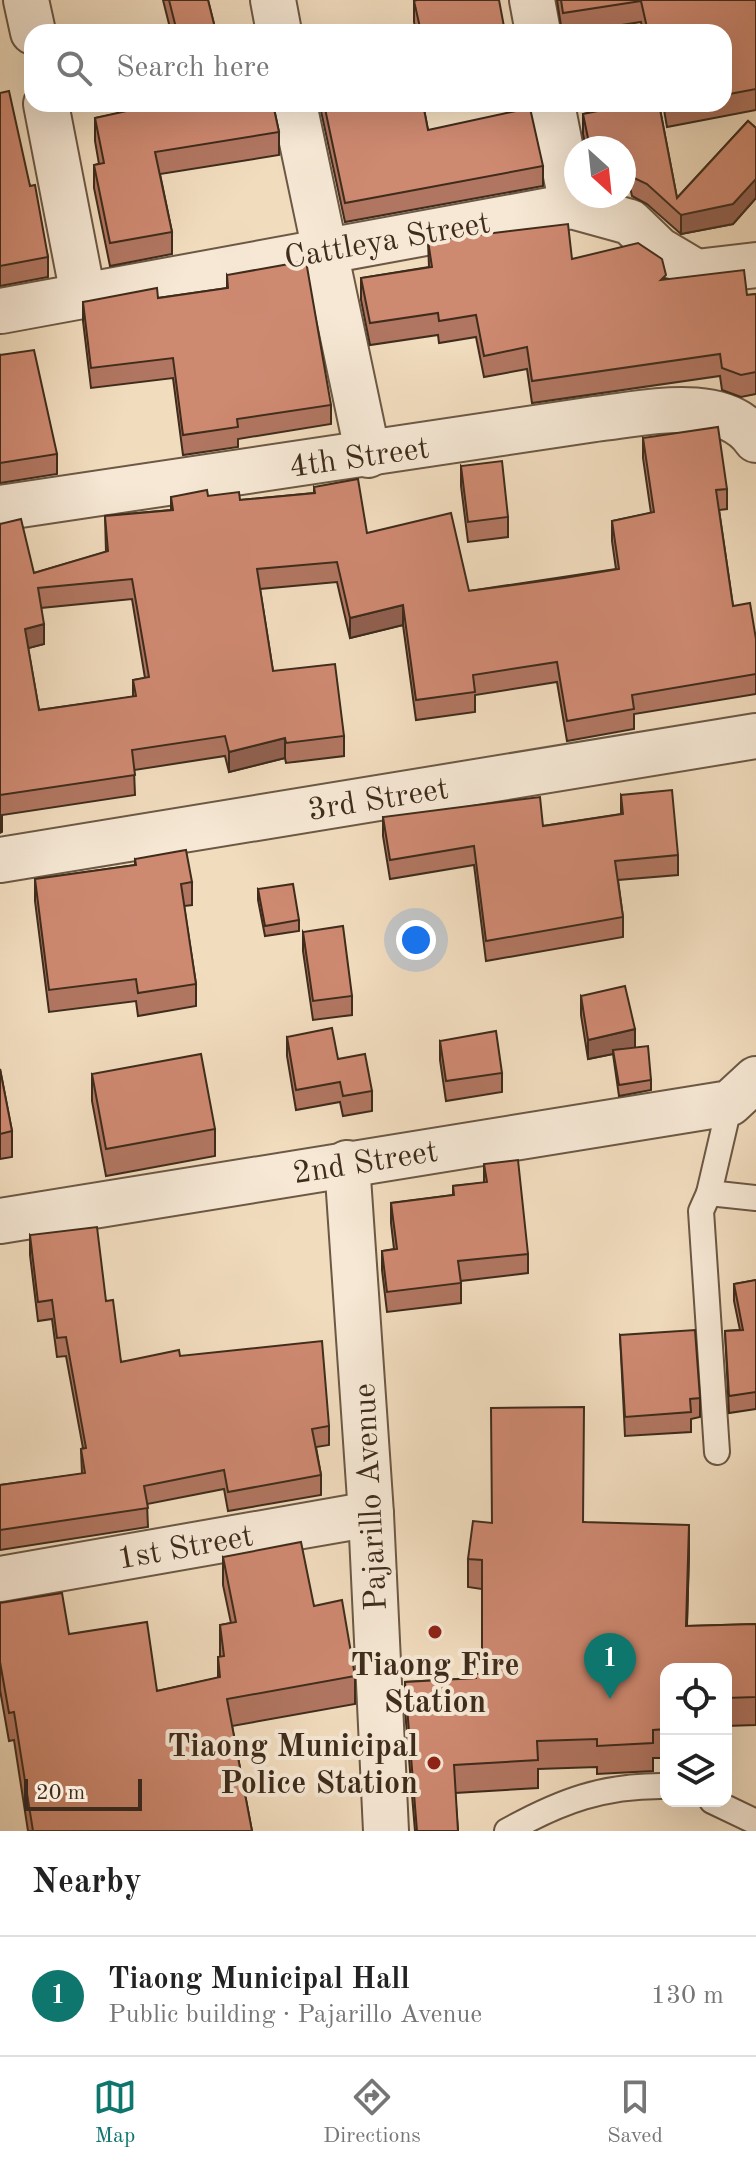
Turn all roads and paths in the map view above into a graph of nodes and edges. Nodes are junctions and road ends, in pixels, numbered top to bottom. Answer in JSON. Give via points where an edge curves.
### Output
{"nodes":[{"id":1,"x":26,"y":0,"type":"edge"},
{"id":2,"x":273,"y":0,"type":"edge"},
{"id":3,"x":532,"y":0,"type":"edge"},
{"id":4,"x":31,"y":24,"type":"edge"},
{"id":5,"x":278,"y":24,"type":"edge"},
{"id":6,"x":536,"y":24,"type":"edge"},
{"id":7,"x":48,"y":112,"type":"edge"},
{"id":8,"x":296,"y":112,"type":"edge"},
{"id":9,"x":554,"y":112,"type":"edge"},
{"id":10,"x":564,"y":165,"type":"edge"},
{"id":11,"x":564,"y":207,"type":"edge"},
{"id":12,"x":579,"y":208,"type":"edge"},
{"id":13,"x":324,"y":250,"type":"junction"},
{"id":14,"x":756,"y":265,"type":"edge"},
{"id":15,"x":83,"y":295,"type":"junction"},
{"id":16,"x":1,"y":311,"type":"edge"},
{"id":17,"x":756,"y":440,"type":"edge"},
{"id":18,"x":368,"y":455,"type":"junction"},
{"id":19,"x":0,"y":508,"type":"edge"},
{"id":20,"x":756,"y":736,"type":"edge"},
{"id":21,"x":0,"y":860,"type":"edge"},
{"id":22,"x":743,"y":1091,"type":"edge"},
{"id":23,"x":347,"y":1163,"type":"junction"},
{"id":24,"x":709,"y":1193,"type":"junction"},
{"id":25,"x":756,"y":1198,"type":"edge"},
{"id":26,"x":0,"y":1221,"type":"edge"},
{"id":27,"x":717,"y":1452,"type":"dead end"},
{"id":28,"x":371,"y":1514,"type":"junction"},
{"id":29,"x":0,"y":1579,"type":"edge"},
{"id":30,"x":660,"y":1786,"type":"edge"},
{"id":31,"x":725,"y":1807,"type":"edge"},
{"id":32,"x":756,"y":1822,"type":"edge"},
{"id":33,"x":386,"y":1831,"type":"edge"},
{"id":34,"x":507,"y":1831,"type":"edge"}],
"edges":[{"from":1,"to":4,"type":"street"},
{"from":2,"to":5,"type":"street"},
{"from":3,"to":6,"type":"street"},
{"from":7,"to":15,"type":"street"},
{"from":8,"to":13,"type":"street"},
{"from":9,"to":10,"type":"street"},
{"from":11,"to":13,"type":"street","name":"Cattleya Street"},
{"from":12,"to":14,"type":"street","name":"Cattleya Street","via":[[630,222],[659,250],[696,272]]},
{"from":13,"to":15,"type":"street","name":"Cattleya Street"},
{"from":13,"to":18,"type":"street"},
{"from":15,"to":16,"type":"street","name":"Cattleya Street"},
{"from":17,"to":18,"type":"street","name":"4th Street","via":[[747,428],[718,414],[682,410]]},
{"from":18,"to":19,"type":"street","name":"4th Street"},
{"from":20,"to":21,"type":"street","name":"3rd Street"},
{"from":22,"to":23,"type":"street","name":"2nd Street"},
{"from":22,"to":24,"type":"lane"},
{"from":23,"to":26,"type":"street","name":"2nd Street"},
{"from":23,"to":28,"type":"street","name":"Pajarillo Avenue"},
{"from":24,"to":25,"type":"lane"},
{"from":24,"to":27,"type":"lane","via":[[701,1211]]},
{"from":28,"to":29,"type":"street","name":"1st Street"},
{"from":28,"to":33,"type":"street","name":"Pajarillo Avenue"},
{"from":30,"to":34,"type":"lane","via":[[625,1785],[586,1794]]},
{"from":31,"to":32,"type":"lane"}]}
